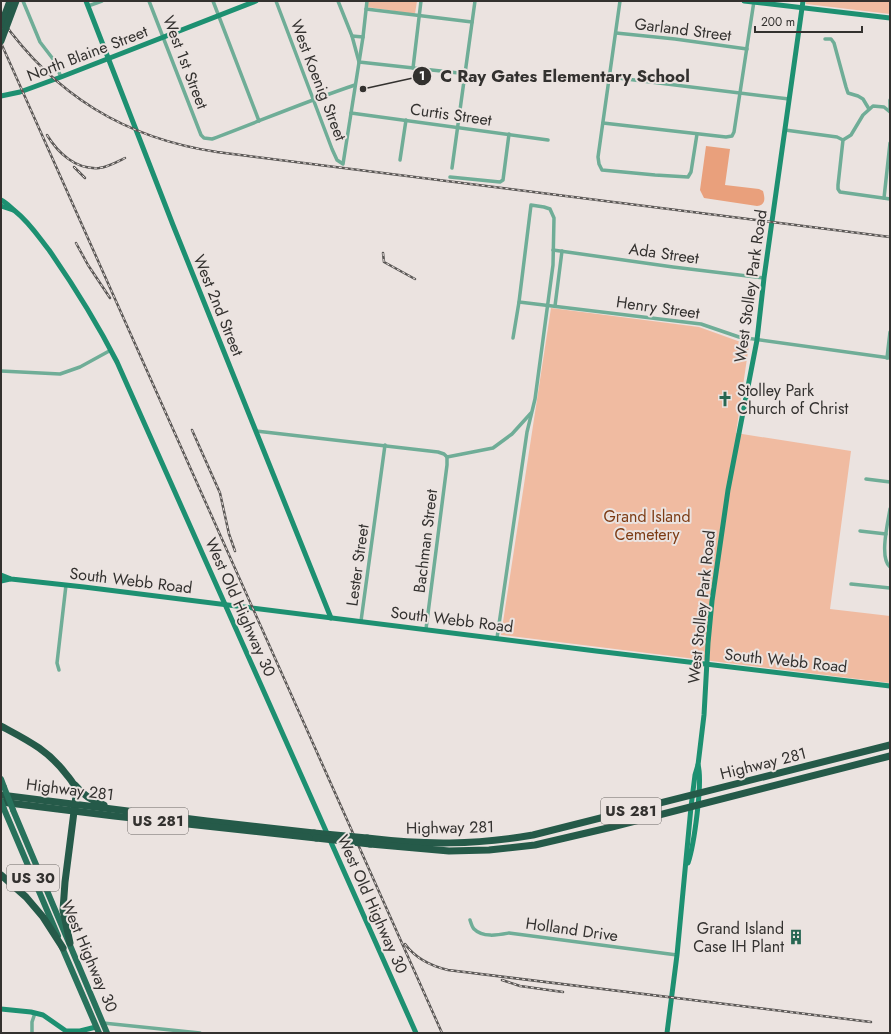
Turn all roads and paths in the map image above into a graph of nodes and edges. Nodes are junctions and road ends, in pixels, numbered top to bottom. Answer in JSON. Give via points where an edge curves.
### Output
{"nodes":[{"id":1,"x":10,"y":1,"type":"edge"},
{"id":2,"x":16,"y":1,"type":"edge"},
{"id":3,"x":23,"y":1,"type":"edge"},
{"id":4,"x":102,"y":1,"type":"edge"},
{"id":5,"x":149,"y":1,"type":"edge"},
{"id":6,"x":213,"y":1,"type":"edge"},
{"id":7,"x":256,"y":1,"type":"edge"},
{"id":8,"x":276,"y":1,"type":"edge"},
{"id":9,"x":338,"y":1,"type":"edge"},
{"id":10,"x":367,"y":1,"type":"edge"},
{"id":11,"x":421,"y":1,"type":"edge"},
{"id":12,"x":475,"y":1,"type":"edge"},
{"id":13,"x":620,"y":1,"type":"edge"},
{"id":14,"x":744,"y":1,"type":"edge"},
{"id":15,"x":803,"y":1,"type":"edge"},
{"id":16,"x":754,"y":2,"type":"edge"},
{"id":17,"x":87,"y":4,"type":"edge"},
{"id":18,"x":802,"y":8,"type":"junction"},
{"id":19,"x":366,"y":9,"type":"junction"},
{"id":20,"x":419,"y":15,"type":"junction"},
{"id":21,"x":219,"y":16,"type":"junction"},
{"id":22,"x":890,"y":18,"type":"edge"},
{"id":23,"x":472,"y":22,"type":"junction"},
{"id":24,"x":1,"y":25,"type":"edge"},
{"id":25,"x":616,"y":33,"type":"junction"},
{"id":26,"x":352,"y":36,"type":"junction"},
{"id":27,"x":363,"y":37,"type":"junction"},
{"id":28,"x":163,"y":38,"type":"junction"},
{"id":29,"x":825,"y":39,"type":"dead end"},
{"id":30,"x":1,"y":40,"type":"edge"},
{"id":31,"x":747,"y":49,"type":"junction"},
{"id":32,"x":108,"y":59,"type":"junction"},
{"id":33,"x":359,"y":62,"type":"junction"},
{"id":34,"x":413,"y":68,"type":"junction"},
{"id":35,"x":465,"y":72,"type":"junction"},
{"id":36,"x":61,"y":77,"type":"junction"},
{"id":37,"x":610,"y":77,"type":"junction"},
{"id":38,"x":355,"y":85,"type":"junction"},
{"id":39,"x":740,"y":93,"type":"junction"},
{"id":40,"x":1,"y":96,"type":"edge"},
{"id":41,"x":313,"y":99,"type":"junction"},
{"id":42,"x":790,"y":99,"type":"junction"},
{"id":43,"x":890,"y":102,"type":"edge"},
{"id":44,"x":869,"y":109,"type":"junction"},
{"id":45,"x":890,"y":112,"type":"edge"},
{"id":46,"x":351,"y":113,"type":"junction"},
{"id":47,"x":406,"y":120,"type":"junction"},
{"id":48,"x":259,"y":121,"type":"junction"},
{"id":49,"x":603,"y":123,"type":"junction"},
{"id":50,"x":457,"y":127,"type":"junction"},
{"id":51,"x":785,"y":130,"type":"junction"},
{"id":52,"x":509,"y":134,"type":"junction"},
{"id":53,"x":697,"y":134,"type":"junction"},
{"id":54,"x":548,"y":140,"type":"dead end"},
{"id":55,"x":843,"y":140,"type":"junction"},
{"id":56,"x":890,"y":143,"type":"edge"},
{"id":57,"x":400,"y":160,"type":"dead end"},
{"id":58,"x":452,"y":168,"type":"dead end"},
{"id":59,"x":450,"y":177,"type":"dead end"},
{"id":60,"x":884,"y":198,"type":"junction"},
{"id":61,"x":890,"y":199,"type":"edge"},
{"id":62,"x":1,"y":200,"type":"edge"},
{"id":63,"x":1,"y":206,"type":"edge"},
{"id":64,"x":14,"y":210,"type":"junction"},
{"id":65,"x":553,"y":250,"type":"junction"},
{"id":66,"x":562,"y":251,"type":"junction"},
{"id":67,"x":764,"y":278,"type":"junction"},
{"id":68,"x":519,"y":302,"type":"junction"},
{"id":69,"x":548,"y":305,"type":"junction"},
{"id":70,"x":555,"y":306,"type":"junction"},
{"id":71,"x":890,"y":332,"type":"edge"},
{"id":72,"x":513,"y":338,"type":"dead end"},
{"id":73,"x":757,"y":340,"type":"junction"},
{"id":74,"x":111,"y":350,"type":"junction"},
{"id":75,"x":888,"y":358,"type":"edge"},
{"id":76,"x":1,"y":371,"type":"edge"},
{"id":77,"x":532,"y":413,"type":"junction"},
{"id":78,"x":256,"y":431,"type":"junction"},
{"id":79,"x":385,"y":445,"type":"junction"},
{"id":80,"x":447,"y":457,"type":"junction"},
{"id":81,"x":866,"y":479,"type":"dead end"},
{"id":82,"x":890,"y":482,"type":"edge"},
{"id":83,"x":890,"y":509,"type":"edge"},
{"id":84,"x":860,"y":531,"type":"dead end"},
{"id":85,"x":886,"y":534,"type":"junction"},
{"id":86,"x":890,"y":567,"type":"edge"},
{"id":87,"x":1,"y":575,"type":"edge"},
{"id":88,"x":11,"y":579,"type":"junction"},
{"id":89,"x":1,"y":581,"type":"edge"},
{"id":90,"x":851,"y":584,"type":"dead end"},
{"id":91,"x":66,"y":585,"type":"junction"},
{"id":92,"x":890,"y":588,"type":"edge"},
{"id":93,"x":226,"y":604,"type":"junction"},
{"id":94,"x":331,"y":618,"type":"junction"},
{"id":95,"x":361,"y":621,"type":"junction"},
{"id":96,"x":426,"y":629,"type":"junction"},
{"id":97,"x":497,"y":638,"type":"junction"},
{"id":98,"x":707,"y":664,"type":"junction"},
{"id":99,"x":59,"y":670,"type":"dead end"},
{"id":100,"x":890,"y":686,"type":"edge"},
{"id":101,"x":1,"y":726,"type":"edge"},
{"id":102,"x":890,"y":745,"type":"edge"},
{"id":103,"x":890,"y":756,"type":"edge"},
{"id":104,"x":1,"y":780,"type":"edge"},
{"id":105,"x":74,"y":784,"type":"junction"},
{"id":106,"x":1,"y":795,"type":"edge"},
{"id":107,"x":696,"y":795,"type":"junction"},
{"id":108,"x":2,"y":804,"type":"edge"},
{"id":109,"x":694,"y":806,"type":"junction"},
{"id":110,"x":75,"y":808,"type":"junction"},
{"id":111,"x":121,"y":810,"type":"junction"},
{"id":112,"x":315,"y":835,"type":"junction"},
{"id":113,"x":368,"y":841,"type":"junction"},
{"id":114,"x":1,"y":875,"type":"edge"},
{"id":115,"x":470,"y":920,"type":"dead end"},
{"id":116,"x":70,"y":943,"type":"junction"},
{"id":117,"x":63,"y":948,"type":"junction"},
{"id":118,"x":677,"y":955,"type":"junction"},
{"id":119,"x":1,"y":1009,"type":"edge"},
{"id":120,"x":35,"y":1013,"type":"junction"},
{"id":121,"x":93,"y":1019,"type":"junction"},
{"id":122,"x":103,"y":1023,"type":"junction"},
{"id":123,"x":98,"y":1030,"type":"edge"},
{"id":124,"x":163,"y":1031,"type":"edge"},
{"id":125,"x":32,"y":1033,"type":"edge"},
{"id":126,"x":107,"y":1033,"type":"edge"},
{"id":127,"x":200,"y":1033,"type":"edge"},
{"id":128,"x":416,"y":1033,"type":"edge"},
{"id":129,"x":667,"y":1033,"type":"edge"}],
"edges":[{"from":1,"to":24,"type":"highway","bridge":true},
{"from":2,"to":30,"type":"highway","bridge":true},
{"from":3,"to":36,"type":"street","via":[[40,42],[53,59]]},
{"from":4,"to":17,"type":"street"},
{"from":5,"to":28,"type":"street","name":"West 1st Street"},
{"from":6,"to":21,"type":"street"},
{"from":7,"to":21,"type":"street","name":"North Blaine Street"},
{"from":8,"to":41,"type":"street","name":"West Koenig Street"},
{"from":9,"to":26,"type":"street"},
{"from":10,"to":19,"type":"street"},
{"from":11,"to":20,"type":"street"},
{"from":12,"to":23,"type":"street"},
{"from":13,"to":25,"type":"street"},
{"from":14,"to":16,"type":"street"},
{"from":15,"to":18,"type":"street","name":"West Stolley Park Road"},
{"from":16,"to":18,"type":"street"},
{"from":16,"to":31,"type":"street"},
{"from":17,"to":32,"type":"street","name":"West 2nd Street"},
{"from":18,"to":22,"type":"street"},
{"from":18,"to":42,"type":"street","name":"West Stolley Park Road"},
{"from":19,"to":20,"type":"street"},
{"from":19,"to":27,"type":"street"},
{"from":20,"to":23,"type":"street"},
{"from":20,"to":34,"type":"street"},
{"from":21,"to":28,"type":"street","name":"North Blaine Street"},
{"from":21,"to":48,"type":"street"},
{"from":23,"to":35,"type":"street"},
{"from":25,"to":31,"type":"street","name":"Garland Street"},
{"from":25,"to":37,"type":"street"},
{"from":26,"to":27,"type":"street"},
{"from":26,"to":33,"type":"street"},
{"from":27,"to":33,"type":"street"},
{"from":28,"to":32,"type":"street","name":"North Blaine Street"},
{"from":28,"to":48,"type":"street","name":"West 1st Street","via":[[204,138],[212,139]]},
{"from":29,"to":44,"type":"street","via":[[831,39],[834,43],[848,93],[863,98]]},
{"from":31,"to":39,"type":"street"},
{"from":32,"to":36,"type":"street","name":"North Blaine Street"},
{"from":32,"to":78,"type":"street","name":"West 2nd Street"},
{"from":33,"to":34,"type":"street"},
{"from":33,"to":38,"type":"street"},
{"from":34,"to":35,"type":"street"},
{"from":35,"to":50,"type":"street"},
{"from":36,"to":40,"type":"street","name":"North Blaine Street"},
{"from":37,"to":39,"type":"street"},
{"from":37,"to":49,"type":"street"},
{"from":38,"to":41,"type":"street"},
{"from":38,"to":46,"type":"street"},
{"from":39,"to":42,"type":"street"},
{"from":39,"to":53,"type":"street","via":[[732,136]]},
{"from":41,"to":46,"type":"street","name":"West Koenig Street","via":[[337,160],[343,164]]},
{"from":41,"to":48,"type":"street"},
{"from":42,"to":51,"type":"street","name":"West Stolley Park Road"},
{"from":43,"to":45,"type":"street"},
{"from":44,"to":45,"type":"street","via":[[872,106],[879,106]]},
{"from":44,"to":55,"type":"street","via":[[851,135]]},
{"from":46,"to":47,"type":"street","name":"Curtis Street"},
{"from":47,"to":50,"type":"street","name":"Curtis Street"},
{"from":47,"to":57,"type":"street"},
{"from":49,"to":53,"type":"street"},
{"from":49,"to":53,"type":"street","via":[[598,157],[602,170],[688,177]]},
{"from":50,"to":52,"type":"street","name":"Curtis Street"},
{"from":50,"to":58,"type":"street"},
{"from":51,"to":55,"type":"street"},
{"from":51,"to":67,"type":"street","name":"West Stolley Park Road"},
{"from":52,"to":54,"type":"street","name":"Curtis Street"},
{"from":52,"to":59,"type":"street","via":[[503,180],[500,182]]},
{"from":55,"to":60,"type":"street","via":[[838,189],[840,192]]},
{"from":56,"to":60,"type":"street"},
{"from":60,"to":61,"type":"street"},
{"from":62,"to":64,"type":"street","name":"West Old Highway 30"},
{"from":63,"to":64,"type":"street","name":"West Old Highway 30"},
{"from":64,"to":74,"type":"street","name":"West Old Highway 30","via":[[24,218],[58,263]]},
{"from":65,"to":66,"type":"street","name":"Ada Street"},
{"from":65,"to":68,"type":"street","via":[[554,218],[550,209],[532,205]]},
{"from":65,"to":69,"type":"street"},
{"from":66,"to":67,"type":"street","name":"Ada Street"},
{"from":66,"to":70,"type":"street"},
{"from":67,"to":73,"type":"street","name":"West Stolley Park Road"},
{"from":68,"to":69,"type":"street","name":"Henry Street"},
{"from":68,"to":72,"type":"street"},
{"from":69,"to":70,"type":"street","name":"Henry Street"},
{"from":69,"to":77,"type":"street"},
{"from":70,"to":73,"type":"street","name":"Henry Street","via":[[701,324],[727,334]]},
{"from":71,"to":75,"type":"street"},
{"from":73,"to":75,"type":"street","name":"Henry Street"},
{"from":73,"to":98,"type":"street","name":"West Stolley Park Road","via":[[728,490],[712,601]]},
{"from":74,"to":76,"type":"street","via":[[80,367],[60,374]]},
{"from":74,"to":93,"type":"street","name":"West Old Highway 30"},
{"from":77,"to":80,"type":"street","via":[[512,434],[493,448]]},
{"from":77,"to":97,"type":"street"},
{"from":78,"to":79,"type":"street"},
{"from":78,"to":94,"type":"street","name":"West 2nd Street"},
{"from":79,"to":80,"type":"street","via":[[438,452]]},
{"from":79,"to":95,"type":"street","name":"Lester Street"},
{"from":80,"to":96,"type":"street","name":"Bachman Street"},
{"from":81,"to":82,"type":"street"},
{"from":83,"to":85,"type":"street"},
{"from":84,"to":85,"type":"street"},
{"from":85,"to":86,"type":"street","via":[[884,555]]},
{"from":87,"to":88,"type":"street","name":"South Webb Road"},
{"from":88,"to":89,"type":"street","name":"South Webb Road"},
{"from":88,"to":91,"type":"street","name":"South Webb Road"},
{"from":90,"to":92,"type":"street"},
{"from":91,"to":93,"type":"street","name":"South Webb Road"},
{"from":91,"to":99,"type":"street","via":[[57,663]]},
{"from":93,"to":94,"type":"street","name":"South Webb Road"},
{"from":93,"to":128,"type":"street","name":"West Old Highway 30"},
{"from":94,"to":95,"type":"street","name":"South Webb Road"},
{"from":95,"to":96,"type":"street","name":"South Webb Road"},
{"from":96,"to":97,"type":"street","name":"South Webb Road"},
{"from":97,"to":98,"type":"street","name":"South Webb Road"},
{"from":98,"to":100,"type":"street","name":"South Webb Road"},
{"from":98,"to":107,"type":"street","name":"West Stolley Park Road","via":[[698,765],[700,774]]},
{"from":101,"to":105,"type":"highway","via":[[36,744],[51,756]]},
{"from":102,"to":107,"type":"highway","name":"Highway 281","number":"US 281"},
{"from":103,"to":109,"type":"highway","name":"Highway 281","number":"US 281"},
{"from":104,"to":116,"type":"main road","name":"West Highway 30","number":"US 30","bridge":true},
{"from":105,"to":110,"type":"highway"},
{"from":105,"to":111,"type":"highway","via":[[92,800]]},
{"from":106,"to":110,"type":"highway","name":"Highway 281","number":"US 281"},
{"from":107,"to":109,"type":"street","name":"West Stolley Park Road"},
{"from":107,"to":113,"type":"highway","name":"Highway 281","number":"US 281","via":[[555,831],[509,840],[434,844]]},
{"from":108,"to":110,"type":"highway","name":"Highway 281","number":"US 281"},
{"from":108,"to":117,"type":"main road","name":"West Highway 30","number":"US 30"},
{"from":109,"to":113,"type":"highway","name":"Highway 281","number":"US 281","via":[[558,840],[509,848],[448,851]]},
{"from":109,"to":118,"type":"street","name":"West Stolley Park Road","via":[[687,840]]},
{"from":110,"to":111,"type":"highway","name":"Highway 281","number":"US 281"},
{"from":110,"to":112,"type":"highway","name":"Highway 281","number":"US 281"},
{"from":110,"to":116,"type":"highway","via":[[63,910]]},
{"from":111,"to":112,"type":"highway","name":"Highway 281","number":"US 281"},
{"from":112,"to":113,"type":"highway","name":"Highway 281","number":"US 281","bridge":true},
{"from":114,"to":117,"type":"highway","via":[[26,897],[43,917]]},
{"from":115,"to":118,"type":"street","name":"Holland Drive","via":[[474,929],[492,935],[509,933]]},
{"from":116,"to":122,"type":"main road","name":"West Highway 30","number":"US 30"},
{"from":117,"to":121,"type":"main road","name":"West Highway 30","number":"US 30"},
{"from":118,"to":129,"type":"street","name":"West Stolley Park Road"},
{"from":119,"to":120,"type":"street"},
{"from":120,"to":123,"type":"street","via":[[43,1015],[66,1031]]},
{"from":120,"to":125,"type":"street"},
{"from":121,"to":122,"type":"main road"},
{"from":121,"to":123,"type":"main road","name":"West Highway 30","number":"US 30"},
{"from":122,"to":124,"type":"street"},
{"from":122,"to":126,"type":"main road","name":"West Highway 30","number":"US 30"},
{"from":123,"to":126,"type":"main road","via":[[100,1028]]},
{"from":124,"to":127,"type":"street"}]}
